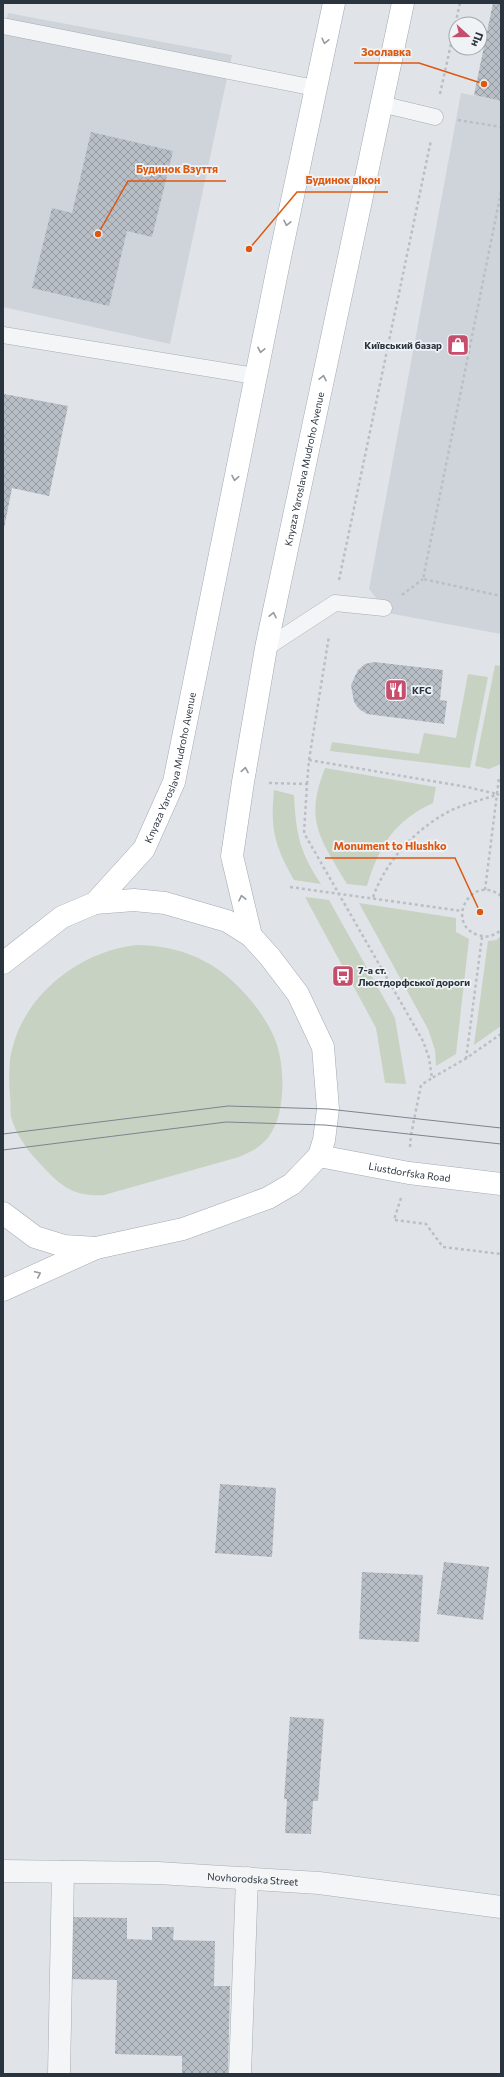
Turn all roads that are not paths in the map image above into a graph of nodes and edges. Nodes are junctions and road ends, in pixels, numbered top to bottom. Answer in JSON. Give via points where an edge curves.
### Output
{"nodes":[{"id":1,"x":334,"y":3,"type":"edge"},
{"id":2,"x":403,"y":3,"type":"edge"},
{"id":3,"x":3,"y":26,"type":"edge"},
{"id":4,"x":315,"y":88,"type":"junction"},
{"id":5,"x":381,"y":104,"type":"junction"},
{"id":6,"x":436,"y":116,"type":"road end"},
{"id":7,"x":3,"y":335,"type":"edge"},
{"id":8,"x":255,"y":376,"type":"junction"},
{"id":9,"x":384,"y":608,"type":"dead end"},
{"id":10,"x":266,"y":648,"type":"junction"},
{"id":11,"x":95,"y":903,"type":"junction"},
{"id":12,"x":251,"y":936,"type":"junction"},
{"id":13,"x":3,"y":963,"type":"edge"},
{"id":14,"x":319,"y":1156,"type":"junction"},
{"id":15,"x":501,"y":1184,"type":"edge"},
{"id":16,"x":3,"y":1213,"type":"edge"},
{"id":17,"x":96,"y":1248,"type":"junction"},
{"id":18,"x":3,"y":1290,"type":"edge"},
{"id":19,"x":3,"y":1871,"type":"edge"},
{"id":20,"x":63,"y":1872,"type":"junction"},
{"id":21,"x":247,"y":1878,"type":"junction"},
{"id":22,"x":501,"y":1907,"type":"edge"},
{"id":23,"x":59,"y":2074,"type":"edge"},
{"id":24,"x":240,"y":2074,"type":"edge"}],
"edges":[{"from":1,"to":4,"type":"main road","name":"Knyaza Yaroslava Mudroho Avenue","one_way":true},
{"from":2,"to":5,"type":"main road","name":"Knyaza Yaroslava Mudroho Avenue"},
{"from":3,"to":4,"type":"lane"},
{"from":4,"to":8,"type":"main road","name":"Knyaza Yaroslava Mudroho Avenue","one_way":true},
{"from":5,"to":6,"type":"lane"},
{"from":10,"to":5,"type":"main road","name":"Knyaza Yaroslava Mudroho Avenue","one_way":true},
{"from":7,"to":8,"type":"lane"},
{"from":8,"to":11,"type":"main road","name":"Knyaza Yaroslava Mudroho Avenue","one_way":true,"via":[[174,782],[144,849]]},
{"from":9,"to":10,"type":"lane","via":[[335,603]]},
{"from":12,"to":10,"type":"main road","name":"Knyaza Yaroslava Mudroho Avenue","one_way":true,"via":[[232,856]]},
{"from":11,"to":12,"type":"main road","via":[[134,900],[165,903],[226,921]]},
{"from":11,"to":13,"type":"main road","via":[[62,917]]},
{"from":12,"to":14,"type":"main road","via":[[298,994],[323,1047],[328,1108]]},
{"from":14,"to":15,"type":"main road","name":"Liustdorfska Road","via":[[409,1173]]},
{"from":14,"to":17,"type":"main road","via":[[292,1184],[268,1198],[183,1229]]},
{"from":16,"to":17,"type":"main road","via":[[35,1237],[64,1246]]},
{"from":18,"to":17,"type":"main road","one_way":true},
{"from":19,"to":20,"type":"street","name":"Novhorodska Street"},
{"from":20,"to":21,"type":"street","name":"Novhorodska Street","via":[[158,1873]]},
{"from":20,"to":23,"type":"street"},
{"from":21,"to":22,"type":"street","name":"Novhorodska Street","via":[[319,1883]]},
{"from":21,"to":24,"type":"street"}]}
